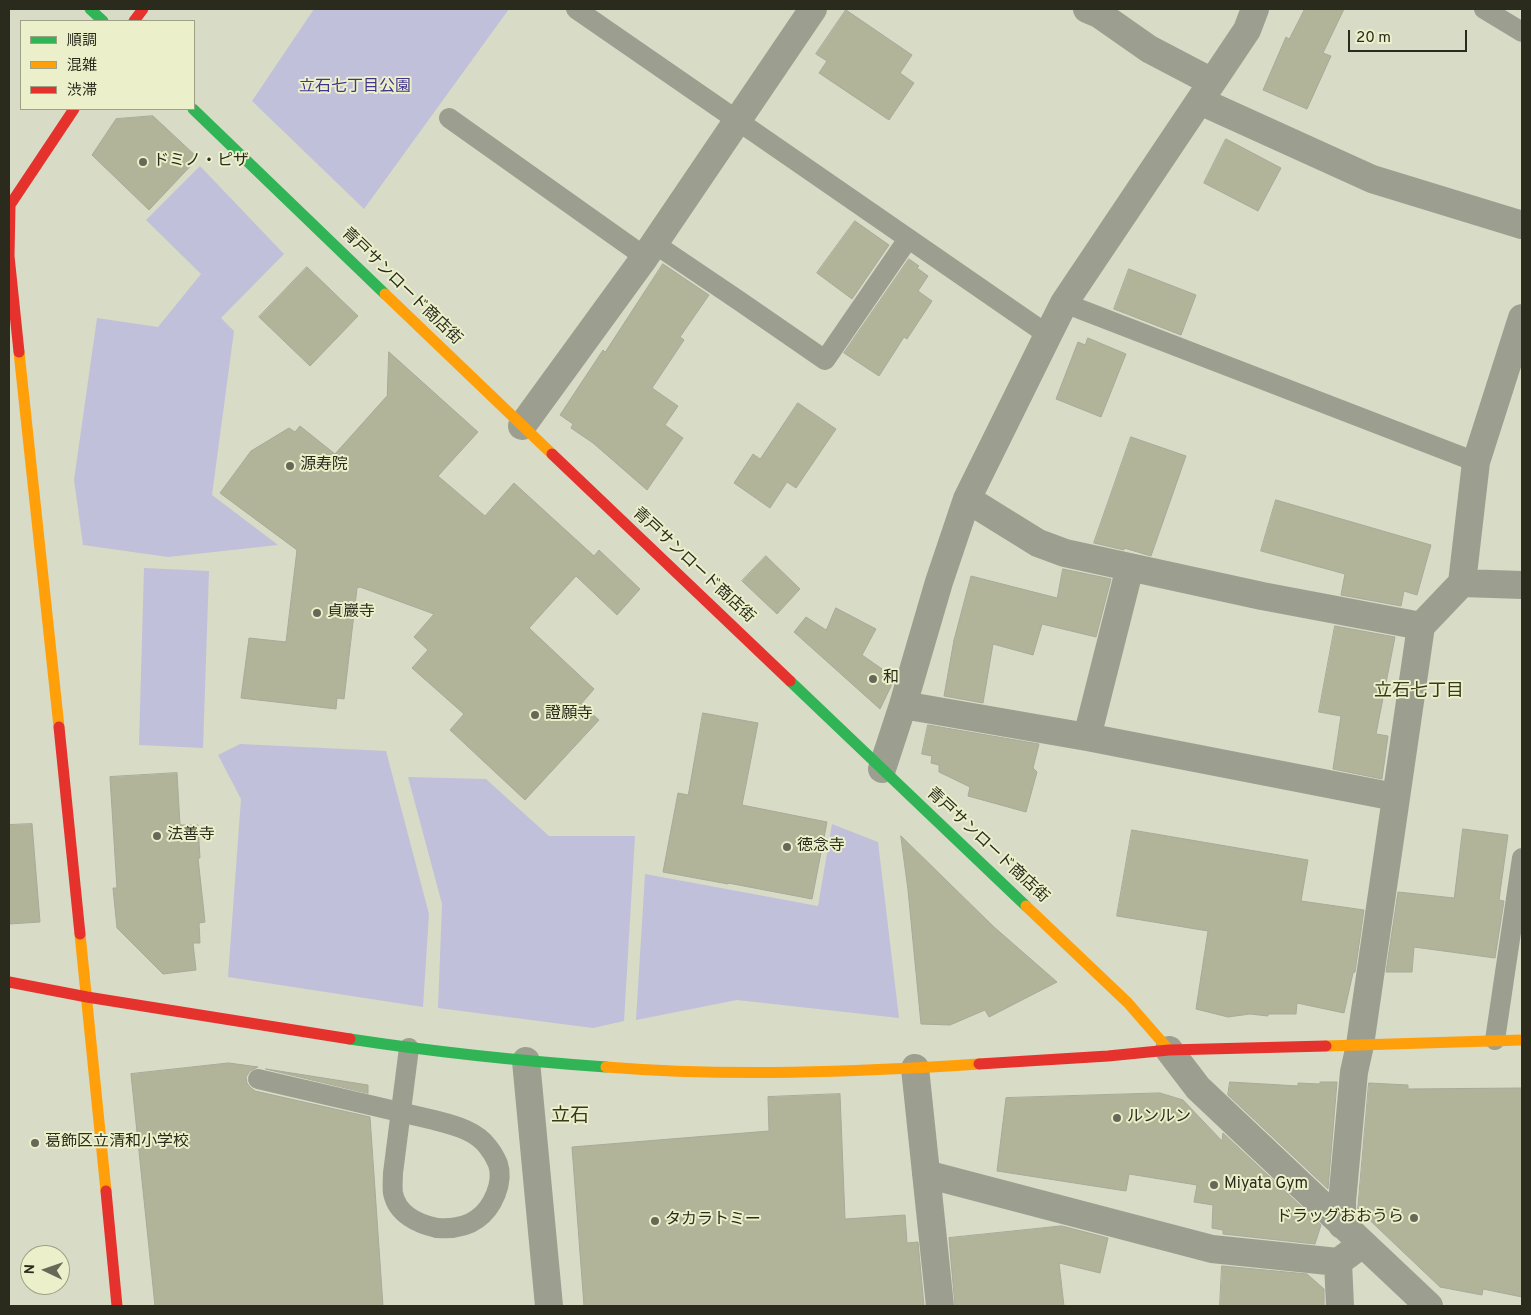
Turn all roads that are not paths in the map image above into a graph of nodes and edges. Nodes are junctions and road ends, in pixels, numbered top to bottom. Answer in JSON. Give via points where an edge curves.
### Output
{"nodes":[{"id":1,"x":90,"y":9,"type":"edge"},
{"id":2,"x":143,"y":9,"type":"edge"},
{"id":3,"x":576,"y":9,"type":"edge"},
{"id":4,"x":813,"y":9,"type":"edge"},
{"id":5,"x":1087,"y":9,"type":"edge"},
{"id":6,"x":1255,"y":9,"type":"edge"},
{"id":7,"x":1484,"y":9,"type":"edge"},
{"id":8,"x":102,"y":20,"type":"edge"},
{"id":9,"x":135,"y":20,"type":"edge"},
{"id":10,"x":1522,"y":32,"type":"edge"},
{"id":11,"x":1206,"y":92,"type":"junction"},
{"id":12,"x":73,"y":110,"type":"edge"},
{"id":13,"x":194,"y":110,"type":"edge"},
{"id":14,"x":449,"y":118,"type":"dead end"},
{"id":15,"x":737,"y":120,"type":"junction"},
{"id":16,"x":9,"y":205,"type":"edge"},
{"id":17,"x":1522,"y":226,"type":"edge"},
{"id":18,"x":908,"y":239,"type":"junction"},
{"id":19,"x":650,"y":250,"type":"junction"},
{"id":20,"x":1064,"y":303,"type":"junction"},
{"id":21,"x":1522,"y":318,"type":"edge"},
{"id":22,"x":1048,"y":335,"type":"junction"},
{"id":23,"x":16,"y":388,"type":"edge"},
{"id":24,"x":522,"y":426,"type":"junction"},
{"id":25,"x":1476,"y":462,"type":"junction"},
{"id":26,"x":967,"y":499,"type":"junction"},
{"id":27,"x":1130,"y":567,"type":"junction"},
{"id":28,"x":1462,"y":583,"type":"junction"},
{"id":29,"x":1522,"y":585,"type":"edge"},
{"id":30,"x":1421,"y":626,"type":"junction"},
{"id":31,"x":903,"y":704,"type":"junction"},
{"id":32,"x":1086,"y":737,"type":"junction"},
{"id":33,"x":882,"y":769,"type":"junction"},
{"id":34,"x":1395,"y":797,"type":"junction"},
{"id":35,"x":1522,"y":858,"type":"edge"},
{"id":36,"x":9,"y":982,"type":"edge"},
{"id":37,"x":87,"y":997,"type":"junction"},
{"id":38,"x":1495,"y":1040,"type":"junction"},
{"id":39,"x":1522,"y":1040,"type":"edge"},
{"id":40,"x":1360,"y":1045,"type":"junction"},
{"id":41,"x":409,"y":1048,"type":"junction"},
{"id":42,"x":1169,"y":1050,"type":"junction"},
{"id":43,"x":526,"y":1061,"type":"junction"},
{"id":44,"x":915,"y":1068,"type":"junction"},
{"id":45,"x":258,"y":1079,"type":"dead end"},
{"id":46,"x":926,"y":1174,"type":"junction"},
{"id":47,"x":1342,"y":1225,"type":"junction"},
{"id":48,"x":1362,"y":1244,"type":"junction"},
{"id":49,"x":1338,"y":1262,"type":"junction"},
{"id":50,"x":117,"y":1306,"type":"edge"},
{"id":51,"x":549,"y":1306,"type":"edge"},
{"id":52,"x":940,"y":1306,"type":"edge"},
{"id":53,"x":1340,"y":1306,"type":"edge"},
{"id":54,"x":1428,"y":1306,"type":"edge"}],
"edges":[{"from":1,"to":8,"type":"street"},
{"from":2,"to":9,"type":"street"},
{"from":3,"to":15,"type":"lane"},
{"from":4,"to":15,"type":"street"},
{"from":5,"to":11,"type":"street","via":[[1099,14]]},
{"from":6,"to":11,"type":"street","via":[[1247,30]]},
{"from":7,"to":10,"type":"lane"},
{"from":11,"to":17,"type":"street","via":[[1372,179]]},
{"from":11,"to":20,"type":"street"},
{"from":12,"to":16,"type":"street"},
{"from":13,"to":24,"type":"street","name":"青戸サンロード商店街"},
{"from":14,"to":19,"type":"lane"},
{"from":15,"to":18,"type":"lane"},
{"from":15,"to":19,"type":"street"},
{"from":16,"to":23,"type":"street"},
{"from":18,"to":19,"type":"lane","via":[[825,360],[738,300]]},
{"from":18,"to":22,"type":"lane"},
{"from":19,"to":24,"type":"street"},
{"from":20,"to":22,"type":"street"},
{"from":20,"to":25,"type":"lane"},
{"from":21,"to":25,"type":"street"},
{"from":22,"to":26,"type":"street"},
{"from":23,"to":37,"type":"street"},
{"from":24,"to":33,"type":"street","name":"青戸サンロード商店街"},
{"from":25,"to":28,"type":"street"},
{"from":26,"to":27,"type":"street","via":[[1038,543],[1065,553]]},
{"from":26,"to":31,"type":"street"},
{"from":27,"to":30,"type":"street"},
{"from":27,"to":32,"type":"street"},
{"from":28,"to":29,"type":"street"},
{"from":28,"to":30,"type":"street"},
{"from":30,"to":34,"type":"street"},
{"from":31,"to":32,"type":"street"},
{"from":31,"to":33,"type":"street"},
{"from":32,"to":34,"type":"street"},
{"from":33,"to":42,"type":"street","name":"青戸サンロード商店街","via":[[1128,1003]]},
{"from":34,"to":40,"type":"street"},
{"from":35,"to":38,"type":"lane"},
{"from":36,"to":37,"type":"street"},
{"from":37,"to":41,"type":"street"},
{"from":37,"to":50,"type":"street"},
{"from":38,"to":39,"type":"street"},
{"from":38,"to":40,"type":"street"},
{"from":40,"to":42,"type":"street"},
{"from":40,"to":47,"type":"street","via":[[1353,1082]]},
{"from":41,"to":43,"type":"street"},
{"from":41,"to":45,"type":"lane","bridge":true,"via":[[393,1173],[393,1193],[408,1217],[423,1225],[452,1229],[478,1219],[496,1194],[500,1178],[498,1163],[488,1146],[477,1136],[441,1122]]},
{"from":42,"to":44,"type":"street"},
{"from":42,"to":47,"type":"street","via":[[1198,1088]]},
{"from":43,"to":44,"type":"street","via":[[733,1072]]},
{"from":43,"to":51,"type":"street"},
{"from":44,"to":46,"type":"street"},
{"from":46,"to":49,"type":"street","via":[[1212,1249]]},
{"from":46,"to":52,"type":"street"},
{"from":47,"to":48,"type":"street"},
{"from":48,"to":49,"type":"street"},
{"from":48,"to":54,"type":"street"},
{"from":49,"to":53,"type":"street"}]}
